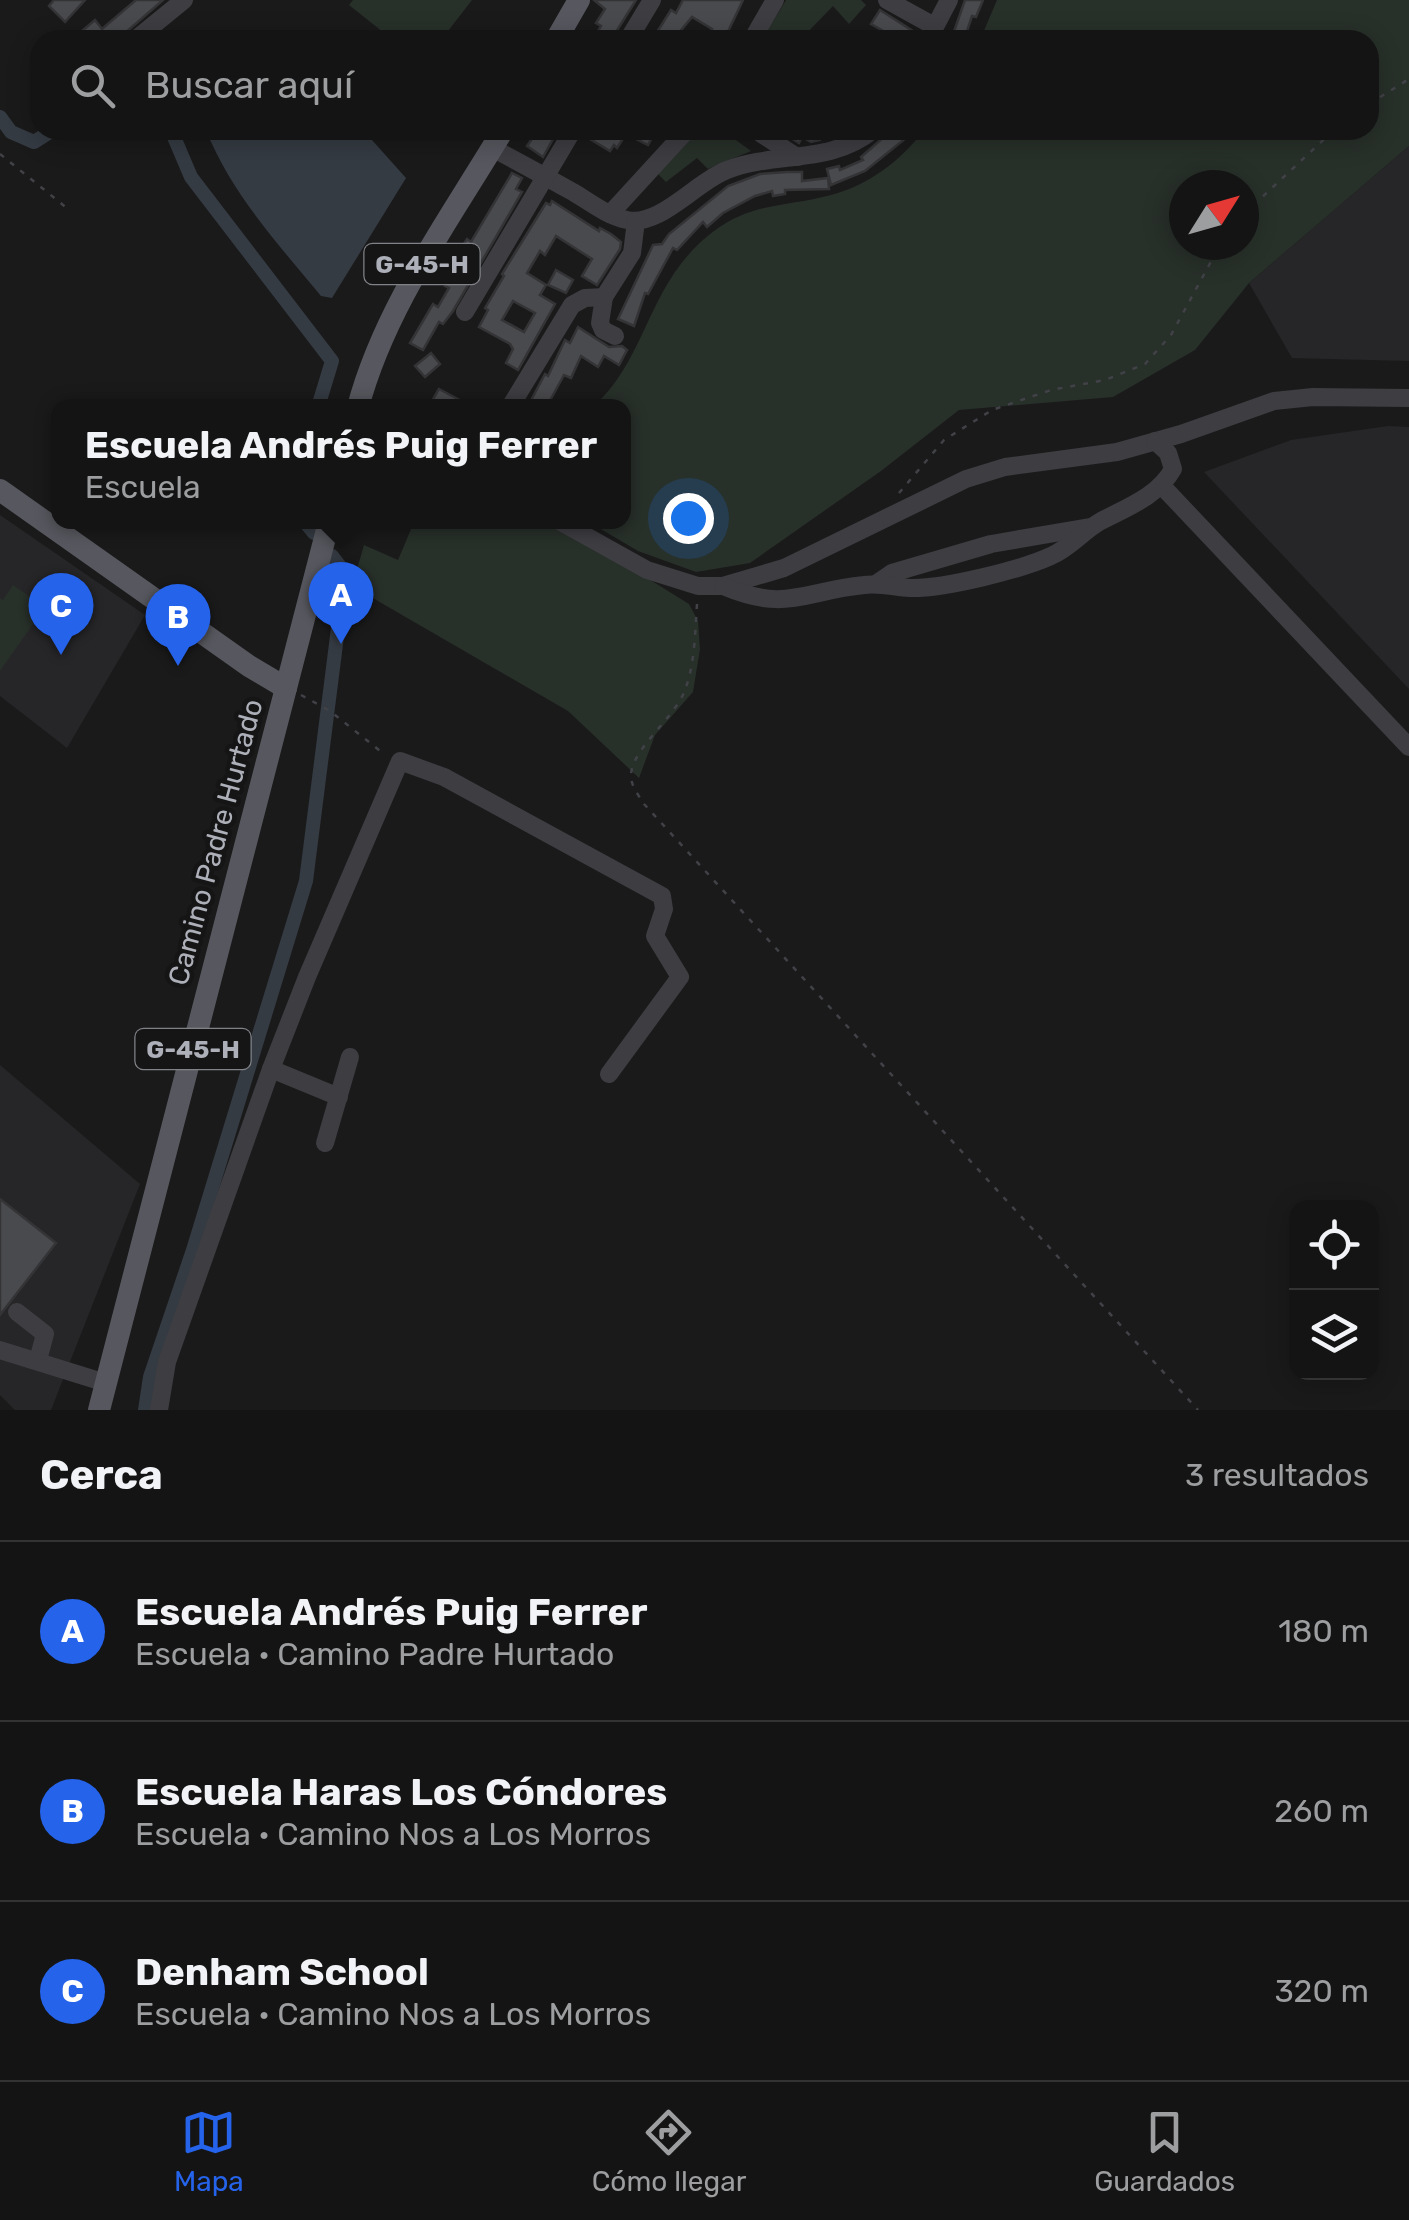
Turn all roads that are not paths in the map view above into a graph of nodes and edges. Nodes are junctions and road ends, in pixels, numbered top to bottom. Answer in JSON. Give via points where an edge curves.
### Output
{"nodes":[{"id":1,"x":184,"y":0,"type":"edge"},
{"id":2,"x":580,"y":0,"type":"edge"},
{"id":3,"x":652,"y":0,"type":"edge"},
{"id":4,"x":774,"y":0,"type":"edge"},
{"id":5,"x":887,"y":0,"type":"edge"},
{"id":6,"x":949,"y":0,"type":"edge"},
{"id":7,"x":147,"y":30,"type":"edge"},
{"id":8,"x":562,"y":30,"type":"edge"},
{"id":9,"x":634,"y":30,"type":"edge"},
{"id":10,"x":758,"y":30,"type":"edge"},
{"id":11,"x":927,"y":30,"type":"edge"},
{"id":12,"x":933,"y":30,"type":"edge"},
{"id":13,"x":497,"y":140,"type":"edge"},
{"id":14,"x":499,"y":140,"type":"edge"},
{"id":15,"x":567,"y":140,"type":"edge"},
{"id":16,"x":678,"y":140,"type":"edge"},
{"id":17,"x":771,"y":140,"type":"edge"},
{"id":18,"x":855,"y":140,"type":"edge"},
{"id":19,"x":797,"y":157,"type":"junction"},
{"id":20,"x":545,"y":176,"type":"junction"},
{"id":21,"x":610,"y":214,"type":"junction"},
{"id":22,"x":636,"y":221,"type":"junction"},
{"id":23,"x":604,"y":296,"type":"junction"},
{"id":24,"x":466,"y":312,"type":"dead end"},
{"id":25,"x":614,"y":336,"type":"dead end"},
{"id":26,"x":1409,"y":398,"type":"edge"},
{"id":27,"x":363,"y":399,"type":"edge"},
{"id":28,"x":514,"y":399,"type":"edge"},
{"id":29,"x":1156,"y":441,"type":"junction"},
{"id":30,"x":1163,"y":487,"type":"junction"},
{"id":31,"x":0,"y":490,"type":"edge"},
{"id":32,"x":51,"y":526,"type":"edge"},
{"id":33,"x":1090,"y":527,"type":"junction"},
{"id":34,"x":55,"y":529,"type":"edge"},
{"id":35,"x":327,"y":529,"type":"edge"},
{"id":36,"x":573,"y":529,"type":"edge"},
{"id":37,"x":876,"y":584,"type":"junction"},
{"id":38,"x":723,"y":586,"type":"junction"},
{"id":39,"x":286,"y":688,"type":"junction"},
{"id":40,"x":1409,"y":746,"type":"edge"},
{"id":41,"x":350,"y":1057,"type":"dead end"},
{"id":42,"x":271,"y":1069,"type":"junction"},
{"id":43,"x":609,"y":1074,"type":"dead end"},
{"id":44,"x":339,"y":1097,"type":"junction"},
{"id":45,"x":325,"y":1142,"type":"dead end"},
{"id":46,"x":17,"y":1312,"type":"dead end"},
{"id":47,"x":0,"y":1350,"type":"edge"},
{"id":48,"x":38,"y":1360,"type":"junction"},
{"id":49,"x":106,"y":1383,"type":"junction"},
{"id":50,"x":99,"y":1410,"type":"edge"},
{"id":51,"x":158,"y":1410,"type":"edge"}],
"edges":[{"from":1,"to":7,"type":"street"},
{"from":2,"to":8,"type":"main road"},
{"from":3,"to":9,"type":"street"},
{"from":4,"to":10,"type":"street"},
{"from":5,"to":11,"type":"street"},
{"from":6,"to":12,"type":"street"},
{"from":13,"to":27,"type":"main road","number":"G-45-H","via":[[390,322]]},
{"from":14,"to":20,"type":"street"},
{"from":15,"to":20,"type":"street"},
{"from":16,"to":21,"type":"street"},
{"from":17,"to":19,"type":"street"},
{"from":18,"to":19,"type":"street"},
{"from":19,"to":22,"type":"street","via":[[724,171]]},
{"from":20,"to":21,"type":"street"},
{"from":20,"to":24,"type":"street"},
{"from":21,"to":22,"type":"street"},
{"from":22,"to":23,"type":"street","via":[[632,253]]},
{"from":23,"to":25,"type":"street","via":[[600,323]]},
{"from":23,"to":28,"type":"street","via":[[572,304]]},
{"from":26,"to":29,"type":"street","via":[[1274,401]]},
{"from":29,"to":30,"type":"street","via":[[1173,469]]},
{"from":29,"to":38,"type":"street","via":[[966,480],[784,568]]},
{"from":30,"to":33,"type":"street"},
{"from":30,"to":40,"type":"street"},
{"from":31,"to":32,"type":"main road"},
{"from":33,"to":37,"type":"street","via":[[991,544],[892,573]]},
{"from":33,"to":37,"type":"street","via":[[1064,550],[1021,566],[946,585]]},
{"from":34,"to":39,"type":"main road"},
{"from":35,"to":39,"type":"main road","name":"Camino Padre Hurtado","number":"G-45-H"},
{"from":36,"to":38,"type":"street","via":[[672,579]]},
{"from":37,"to":38,"type":"street","via":[[793,600],[765,600]]},
{"from":39,"to":49,"type":"main road","name":"Camino Padre Hurtado","number":"G-45-H"},
{"from":41,"to":44,"type":"street"},
{"from":42,"to":43,"type":"street","via":[[400,761],[444,777],[662,896],[655,936],[680,977]]},
{"from":42,"to":44,"type":"street"},
{"from":42,"to":51,"type":"street","via":[[167,1362]]},
{"from":44,"to":45,"type":"street"},
{"from":46,"to":48,"type":"street","via":[[45,1334]]},
{"from":47,"to":48,"type":"street"},
{"from":48,"to":49,"type":"street"},
{"from":49,"to":50,"type":"main road","name":"Camino Padre Hurtado","number":"G-45-H"}]}
